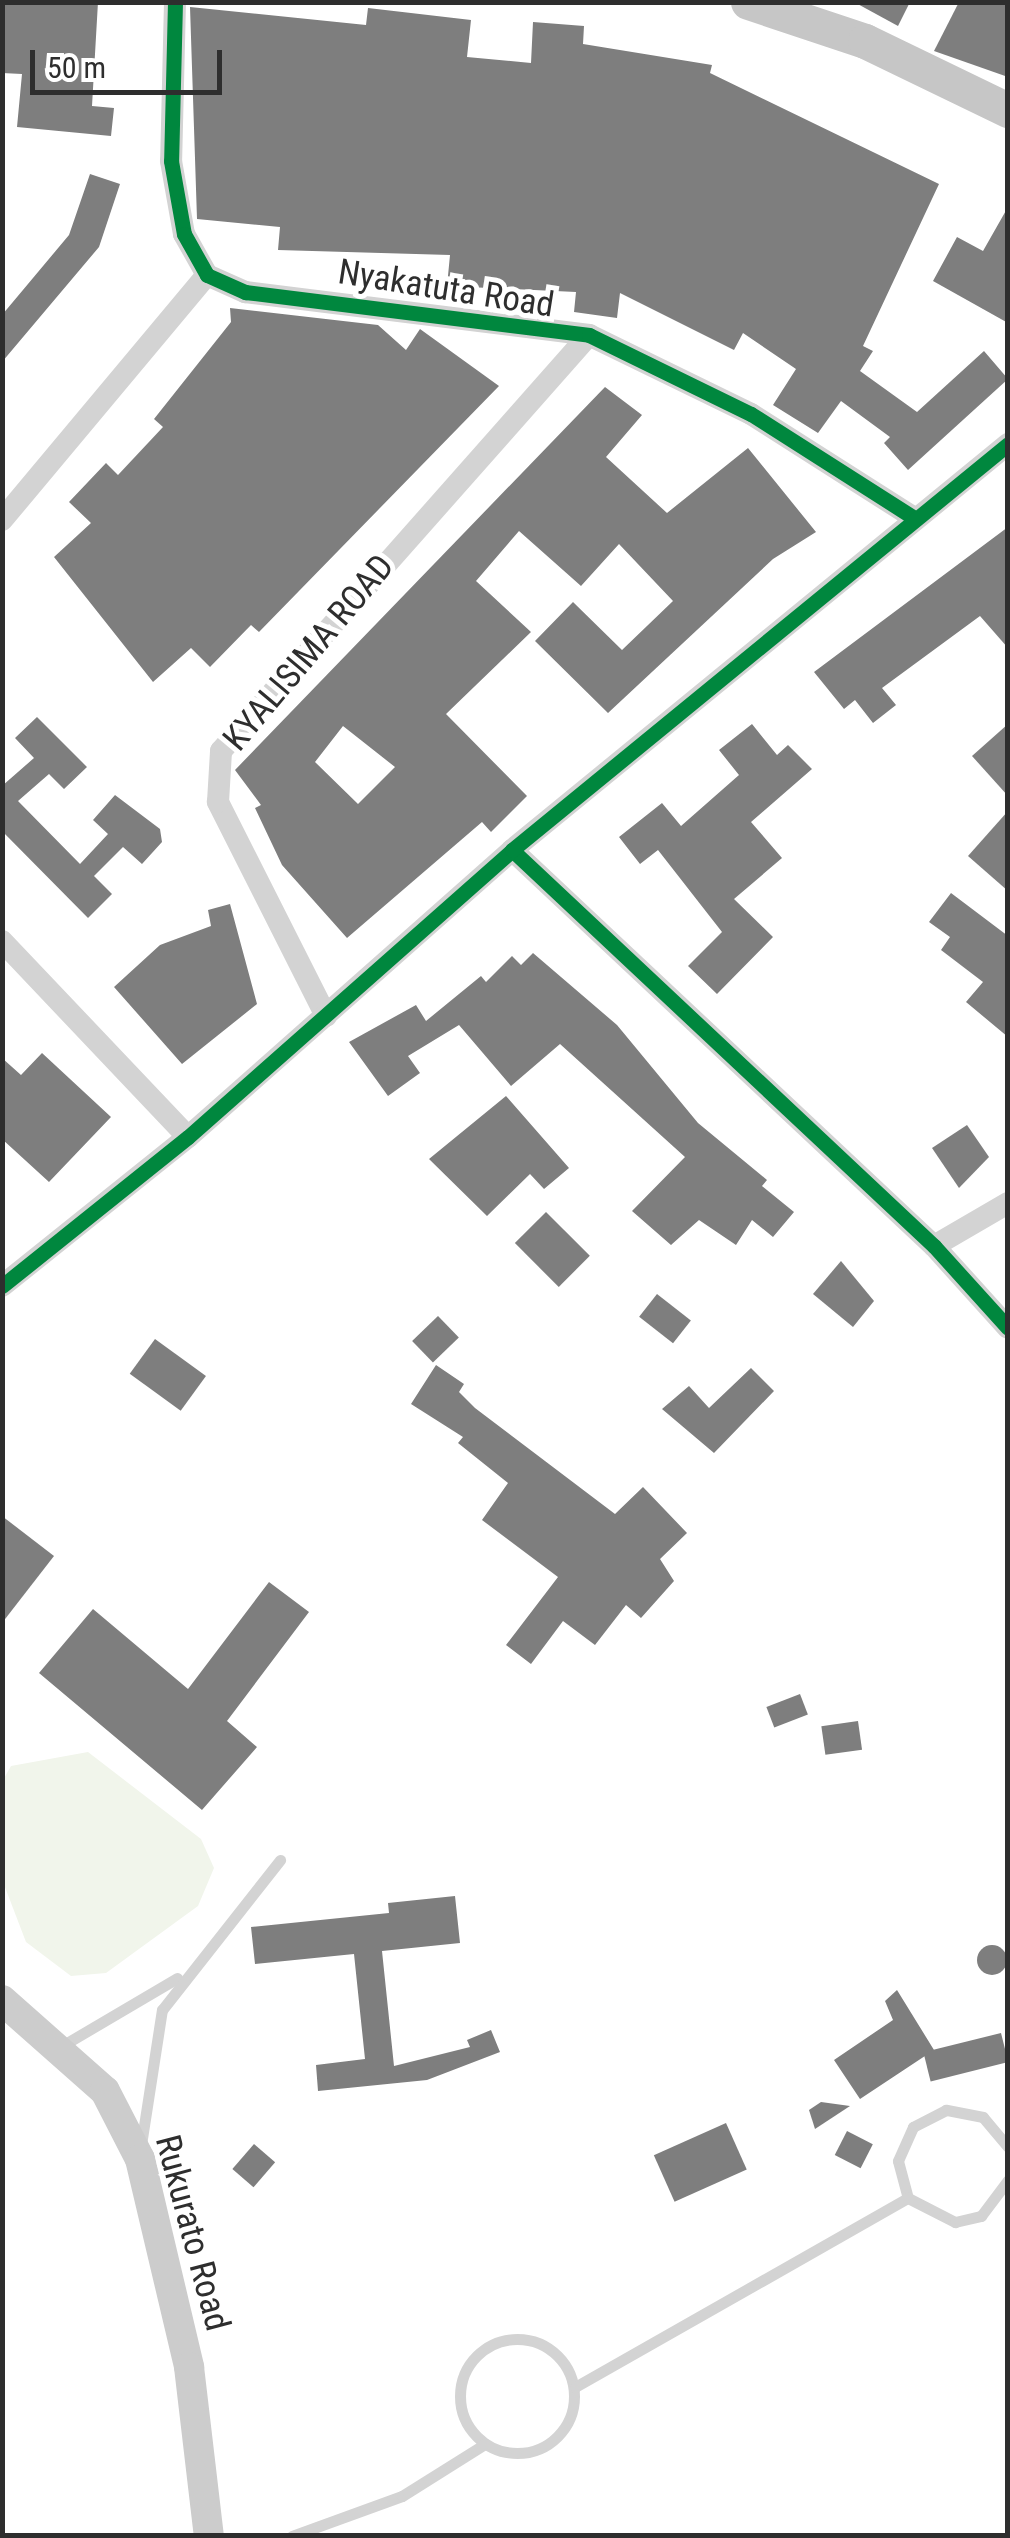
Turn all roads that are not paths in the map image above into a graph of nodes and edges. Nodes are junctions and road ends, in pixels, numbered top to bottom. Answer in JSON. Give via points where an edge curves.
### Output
{"nodes":[{"id":1,"x":175,"y":2,"type":"edge"},
{"id":2,"x":748,"y":2,"type":"edge"},
{"id":3,"x":1008,"y":110,"type":"edge"},
{"id":4,"x":207,"y":275,"type":"junction"},
{"id":5,"x":590,"y":335,"type":"junction"},
{"id":6,"x":1008,"y":444,"type":"edge"},
{"id":7,"x":911,"y":516,"type":"junction"},
{"id":8,"x":2,"y":520,"type":"edge"},
{"id":9,"x":512,"y":850,"type":"junction"},
{"id":10,"x":2,"y":941,"type":"edge"},
{"id":11,"x":326,"y":1016,"type":"junction"},
{"id":12,"x":188,"y":1137,"type":"junction"},
{"id":13,"x":1008,"y":1203,"type":"edge"},
{"id":14,"x":934,"y":1246,"type":"junction"},
{"id":15,"x":2,"y":1286,"type":"edge"},
{"id":16,"x":1008,"y":1328,"type":"edge"},
{"id":17,"x":280,"y":1860,"type":"dead end"},
{"id":18,"x":180,"y":1976,"type":"junction"},
{"id":19,"x":2,"y":2000,"type":"edge"},
{"id":20,"x":57,"y":2048,"type":"junction"},
{"id":21,"x":1008,"y":2147,"type":"edge"},
{"id":22,"x":140,"y":2159,"type":"junction"},
{"id":23,"x":1008,"y":2180,"type":"edge"},
{"id":24,"x":908,"y":2198,"type":"junction"},
{"id":25,"x":574,"y":2386,"type":"junction"},
{"id":26,"x":484,"y":2444,"type":"junction"},
{"id":27,"x":209,"y":2536,"type":"edge"},
{"id":28,"x":292,"y":2536,"type":"edge"}],
"edges":[{"from":1,"to":4,"type":"street","via":[[170,161],[184,234]]},
{"from":2,"to":3,"type":"main road","via":[[864,41]]},
{"from":4,"to":5,"type":"street","name":"Nyakatuta Road","via":[[245,292]]},
{"from":4,"to":8,"type":"street"},
{"from":5,"to":7,"type":"street","name":"Nyakatuta Road","via":[[751,414]]},
{"from":5,"to":11,"type":"street","name":"KYALISIMA ROAD","via":[[221,752],[218,802]]},
{"from":6,"to":7,"type":"street"},
{"from":7,"to":9,"type":"street"},
{"from":9,"to":11,"type":"street"},
{"from":9,"to":14,"type":"street"},
{"from":10,"to":12,"type":"street"},
{"from":11,"to":12,"type":"street"},
{"from":12,"to":15,"type":"street"},
{"from":13,"to":14,"type":"street"},
{"from":14,"to":16,"type":"street"},
{"from":17,"to":18,"type":"lane"},
{"from":18,"to":20,"type":"lane"},
{"from":18,"to":22,"type":"lane","via":[[151,2046]]},
{"from":19,"to":20,"type":"street","name":"Rukurato Road"},
{"from":20,"to":22,"type":"street","name":"Rukurato Road","via":[[104,2091]]},
{"from":21,"to":24,"type":"lane","via":[[983,2118],[946,2110],[913,2127],[898,2161]]},
{"from":22,"to":27,"type":"street","name":"Rukurato Road","via":[[190,2367]]},
{"from":23,"to":24,"type":"lane","via":[[981,2216],[955,2222]]},
{"from":24,"to":25,"type":"lane"},
{"from":25,"to":26,"type":"lane","via":[[570,2420],[549,2445],[528,2454]]},
{"from":25,"to":26,"type":"lane","via":[[537,2342],[497,2342],[476,2355],[459,2402]]},
{"from":26,"to":28,"type":"lane","via":[[402,2496]]}]}
